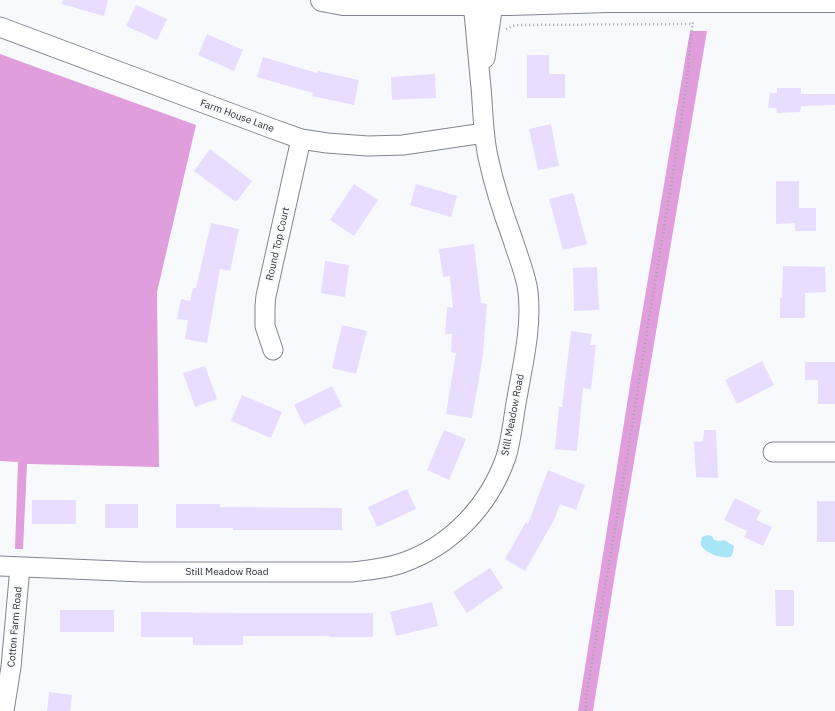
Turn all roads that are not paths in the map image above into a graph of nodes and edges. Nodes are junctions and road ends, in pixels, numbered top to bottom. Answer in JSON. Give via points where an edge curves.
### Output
{"nodes":[{"id":1,"x":322,"y":0,"type":"edge"},
{"id":2,"x":835,"y":1,"type":"edge"},
{"id":3,"x":483,"y":4,"type":"junction"},
{"id":4,"x":0,"y":27,"type":"edge"},
{"id":5,"x":484,"y":133,"type":"junction"},
{"id":6,"x":302,"y":139,"type":"junction"},
{"id":7,"x":273,"y":350,"type":"dead end"},
{"id":8,"x":773,"y":452,"type":"dead end"},
{"id":9,"x":835,"y":452,"type":"edge"},
{"id":10,"x":0,"y":566,"type":"edge"},
{"id":11,"x":20,"y":568,"type":"junction"},
{"id":12,"x":4,"y":711,"type":"edge"}],
"edges":[{"from":1,"to":3,"type":"main road","via":[[343,4]]},
{"from":2,"to":3,"type":"main road"},
{"from":3,"to":5,"type":"street","name":"Still Meadow Road","via":[[481,87]]},
{"from":4,"to":6,"type":"street","name":"Farm House Lane"},
{"from":5,"to":6,"type":"street","name":"Farm House Lane","via":[[403,145],[368,146]]},
{"from":5,"to":11,"type":"street","name":"Still Meadow Road","via":[[499,202],[523,269],[528,291],[528,321],[524,364],[506,456],[485,500],[468,521],[448,539],[426,553],[401,564],[372,570],[143,572]]},
{"from":6,"to":7,"type":"street","name":"Round Top Court","via":[[266,296],[265,326]]},
{"from":8,"to":9,"type":"street"},
{"from":10,"to":11,"type":"street","name":"Still Meadow Road"},
{"from":11,"to":12,"type":"street","name":"Cotton Farm Road","via":[[11,667]]}]}
